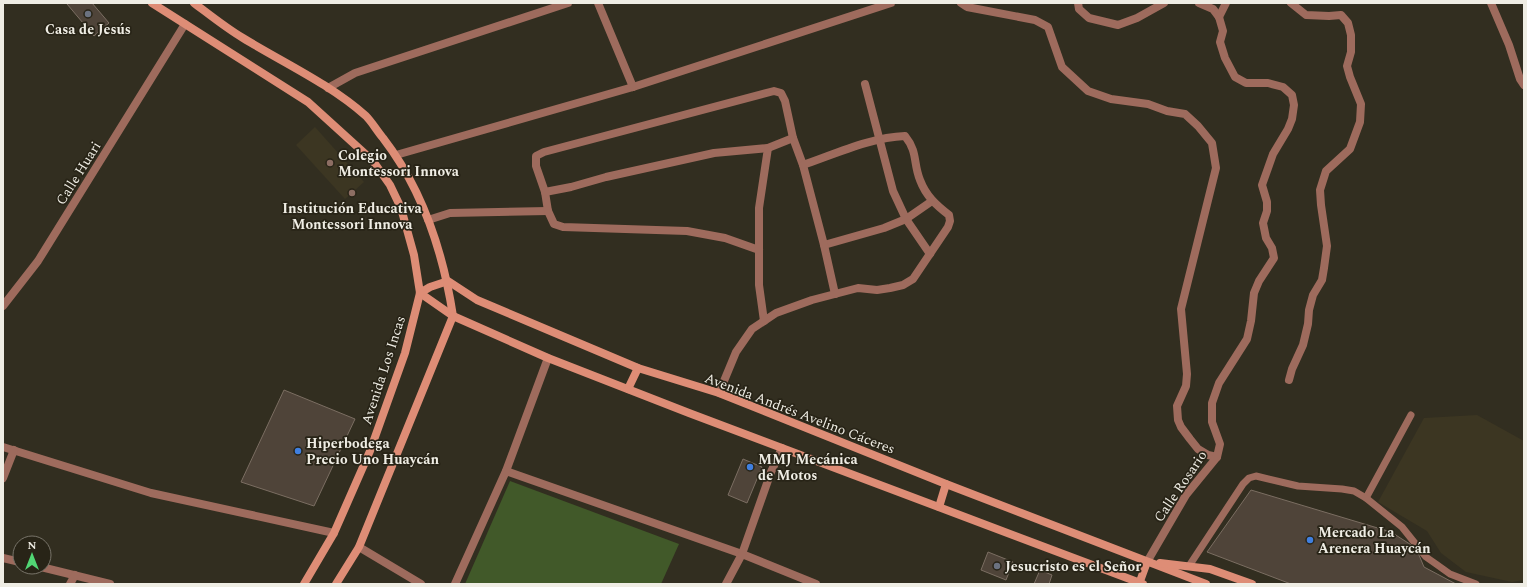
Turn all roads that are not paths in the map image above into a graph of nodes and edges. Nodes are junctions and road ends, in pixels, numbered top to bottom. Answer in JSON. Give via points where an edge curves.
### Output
{"nodes":[{"id":1,"x":152,"y":3,"type":"edge"},
{"id":2,"x":194,"y":3,"type":"edge"},
{"id":3,"x":568,"y":3,"type":"edge"},
{"id":4,"x":598,"y":3,"type":"edge"},
{"id":5,"x":891,"y":3,"type":"edge"},
{"id":6,"x":961,"y":3,"type":"edge"},
{"id":7,"x":1164,"y":3,"type":"edge"},
{"id":8,"x":1199,"y":3,"type":"edge"},
{"id":9,"x":1226,"y":3,"type":"edge"},
{"id":10,"x":1291,"y":3,"type":"edge"},
{"id":11,"x":1491,"y":3,"type":"edge"},
{"id":12,"x":1078,"y":6,"type":"edge"},
{"id":13,"x":1219,"y":17,"type":"junction"},
{"id":14,"x":185,"y":24,"type":"junction"},
{"id":15,"x":865,"y":84,"type":"dead end"},
{"id":16,"x":1524,"y":85,"type":"edge"},
{"id":17,"x":633,"y":87,"type":"junction"},
{"id":18,"x":328,"y":88,"type":"junction"},
{"id":19,"x":793,"y":138,"type":"junction"},
{"id":20,"x":880,"y":140,"type":"junction"},
{"id":21,"x":768,"y":148,"type":"junction"},
{"id":22,"x":396,"y":155,"type":"junction"},
{"id":23,"x":803,"y":165,"type":"junction"},
{"id":24,"x":545,"y":192,"type":"junction"},
{"id":25,"x":932,"y":201,"type":"junction"},
{"id":26,"x":548,"y":211,"type":"junction"},
{"id":27,"x":906,"y":219,"type":"junction"},
{"id":28,"x":428,"y":220,"type":"junction"},
{"id":29,"x":824,"y":245,"type":"junction"},
{"id":30,"x":759,"y":250,"type":"junction"},
{"id":31,"x":930,"y":254,"type":"junction"},
{"id":32,"x":448,"y":281,"type":"junction"},
{"id":33,"x":420,"y":293,"type":"junction"},
{"id":34,"x":835,"y":294,"type":"junction"},
{"id":35,"x":3,"y":306,"type":"edge"},
{"id":36,"x":453,"y":316,"type":"junction"},
{"id":37,"x":764,"y":321,"type":"junction"},
{"id":38,"x":548,"y":358,"type":"junction"},
{"id":39,"x":638,"y":368,"type":"junction"},
{"id":40,"x":1289,"y":380,"type":"dead end"},
{"id":41,"x":628,"y":389,"type":"junction"},
{"id":42,"x":719,"y":394,"type":"junction"},
{"id":43,"x":1411,"y":415,"type":"dead end"},
{"id":44,"x":3,"y":447,"type":"edge"},
{"id":45,"x":782,"y":448,"type":"junction"},
{"id":46,"x":14,"y":450,"type":"junction"},
{"id":47,"x":1217,"y":457,"type":"junction"},
{"id":48,"x":506,"y":470,"type":"junction"},
{"id":49,"x":3,"y":478,"type":"edge"},
{"id":50,"x":946,"y":484,"type":"junction"},
{"id":51,"x":1366,"y":498,"type":"junction"},
{"id":52,"x":939,"y":507,"type":"junction"},
{"id":53,"x":334,"y":533,"type":"junction"},
{"id":54,"x":359,"y":547,"type":"junction"},
{"id":55,"x":742,"y":554,"type":"junction"},
{"id":56,"x":1147,"y":562,"type":"junction"},
{"id":57,"x":1189,"y":566,"type":"junction"},
{"id":58,"x":52,"y":570,"type":"edge"},
{"id":59,"x":75,"y":575,"type":"junction"},
{"id":60,"x":70,"y":584,"type":"edge"},
{"id":61,"x":110,"y":584,"type":"edge"},
{"id":62,"x":304,"y":584,"type":"edge"},
{"id":63,"x":336,"y":584,"type":"edge"},
{"id":64,"x":421,"y":584,"type":"edge"},
{"id":65,"x":455,"y":584,"type":"edge"},
{"id":66,"x":726,"y":584,"type":"edge"},
{"id":67,"x":816,"y":584,"type":"edge"},
{"id":68,"x":1141,"y":584,"type":"edge"},
{"id":69,"x":1206,"y":584,"type":"edge"},
{"id":70,"x":1252,"y":584,"type":"edge"},
{"id":71,"x":1476,"y":584,"type":"edge"}],
"edges":[{"from":1,"to":14,"type":"main road"},
{"from":2,"to":18,"type":"main road","via":[[241,37]]},
{"from":3,"to":18,"type":"street","via":[[354,73]]},
{"from":4,"to":17,"type":"street"},
{"from":5,"to":17,"type":"street"},
{"from":6,"to":47,"type":"street","via":[[967,7],[1035,20],[1048,27],[1062,67],[1088,90],[1111,99],[1148,104],[1185,114],[1212,143],[1216,168],[1181,309],[1187,374],[1186,386],[1178,406],[1178,420],[1181,428],[1198,449]]},
{"from":7,"to":12,"type":"street","via":[[1118,25],[1089,18]]},
{"from":8,"to":13,"type":"street","via":[[1213,8]]},
{"from":9,"to":13,"type":"street"},
{"from":10,"to":40,"type":"street","via":[[1306,15],[1341,15],[1348,23],[1351,52],[1347,66],[1361,104],[1360,122],[1350,149],[1326,171],[1320,190],[1327,246],[1324,268],[1322,280],[1313,295],[1303,345]]},
{"from":11,"to":16,"type":"street"},
{"from":13,"to":47,"type":"street","name":"Calle Rosario","via":[[1223,31],[1220,42],[1235,77],[1246,83],[1268,83],[1282,87],[1292,95],[1294,105],[1288,129],[1273,154],[1262,185],[1267,202],[1263,223],[1274,258],[1254,293],[1246,339],[1219,382],[1212,403],[1212,422],[1220,444]]},
{"from":14,"to":33,"type":"main road","via":[[308,102],[373,161],[390,185],[401,208],[414,255]]},
{"from":14,"to":35,"type":"street","name":"Calle Huari","via":[[38,261]]},
{"from":15,"to":20,"type":"street"},
{"from":17,"to":22,"type":"street"},
{"from":18,"to":22,"type":"main road","via":[[366,117]]},
{"from":19,"to":21,"type":"street"},
{"from":19,"to":23,"type":"street"},
{"from":19,"to":24,"type":"street","via":[[785,101],[781,93],[774,91],[544,152],[536,156],[536,166]]},
{"from":20,"to":23,"type":"street"},
{"from":20,"to":25,"type":"street","via":[[906,136],[912,145],[920,180]]},
{"from":20,"to":27,"type":"street","via":[[893,191]]},
{"from":21,"to":24,"type":"street","via":[[714,153]]},
{"from":21,"to":30,"type":"street","via":[[759,208]]},
{"from":22,"to":28,"type":"main road","via":[[416,190]]},
{"from":23,"to":29,"type":"street"},
{"from":24,"to":26,"type":"street"},
{"from":25,"to":27,"type":"street"},
{"from":25,"to":31,"type":"street","via":[[949,215],[950,221]]},
{"from":26,"to":28,"type":"street","via":[[450,213]]},
{"from":26,"to":30,"type":"street","via":[[554,224],[562,227],[687,231],[725,238]]},
{"from":27,"to":29,"type":"street"},
{"from":27,"to":31,"type":"street"},
{"from":28,"to":32,"type":"main road"},
{"from":29,"to":34,"type":"street"},
{"from":30,"to":37,"type":"street","via":[[759,285]]},
{"from":31,"to":34,"type":"street","via":[[913,279],[903,285],[877,290],[858,288]]},
{"from":32,"to":33,"type":"main road"},
{"from":32,"to":36,"type":"main road"},
{"from":32,"to":39,"type":"main road","name":"Avenida Andrés Avelino Cáceres","via":[[477,300]]},
{"from":33,"to":36,"type":"main road"},
{"from":33,"to":53,"type":"main road","name":"Avenida Los Incas","via":[[405,353],[370,451]]},
{"from":34,"to":37,"type":"street","via":[[776,313]]},
{"from":36,"to":38,"type":"main road"},
{"from":36,"to":54,"type":"main road"},
{"from":37,"to":42,"type":"street","via":[[752,329],[736,352]]},
{"from":38,"to":41,"type":"main road"},
{"from":38,"to":48,"type":"street"},
{"from":39,"to":41,"type":"main road"},
{"from":39,"to":42,"type":"main road","name":"Avenida Andrés Avelino Cáceres"},
{"from":41,"to":45,"type":"main road"},
{"from":42,"to":50,"type":"main road","name":"Avenida Andrés Avelino Cáceres"},
{"from":43,"to":51,"type":"lane"},
{"from":44,"to":46,"type":"street"},
{"from":45,"to":52,"type":"main road"},
{"from":45,"to":55,"type":"street"},
{"from":46,"to":49,"type":"street"},
{"from":46,"to":53,"type":"street","via":[[151,493]]},
{"from":47,"to":56,"type":"street","name":"Calle Rosario","via":[[1186,495]]},
{"from":48,"to":55,"type":"street"},
{"from":48,"to":65,"type":"street"},
{"from":50,"to":52,"type":"main road"},
{"from":50,"to":56,"type":"main road","name":"Avenida Andrés Avelino Cáceres"},
{"from":51,"to":57,"type":"lane","via":[[1354,491],[1298,486],[1256,476],[1250,478],[1243,484]]},
{"from":51,"to":71,"type":"lane","via":[[1402,527],[1426,557],[1450,574]]},
{"from":52,"to":68,"type":"main road"},
{"from":53,"to":62,"type":"main road","name":"Avenida Los Incas"},
{"from":54,"to":63,"type":"main road"},
{"from":54,"to":64,"type":"street"},
{"from":55,"to":66,"type":"street"},
{"from":55,"to":67,"type":"street"},
{"from":56,"to":57,"type":"main road","name":"Avenida Andrés Avelino Cáceres"},
{"from":56,"to":68,"type":"main road"},
{"from":56,"to":69,"type":"main road","name":"Avenida Andrés Avelino Cáceres"},
{"from":57,"to":70,"type":"main road","name":"Avenida Andrés Avelino Cáceres","via":[[1210,569]]},
{"from":58,"to":59,"type":"street"},
{"from":59,"to":60,"type":"street"},
{"from":59,"to":61,"type":"street"}]}
